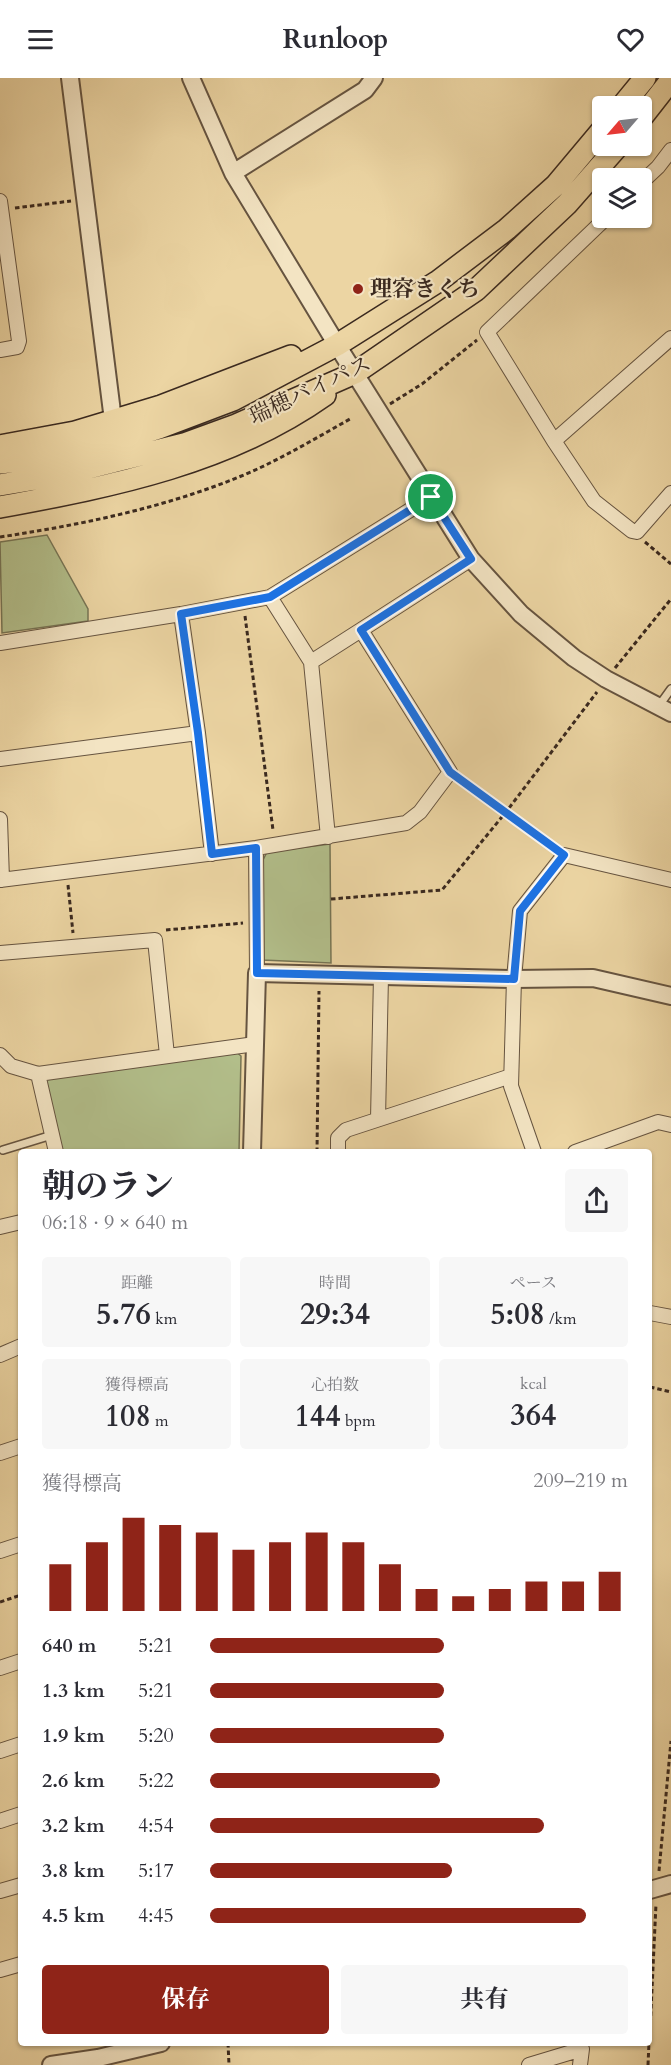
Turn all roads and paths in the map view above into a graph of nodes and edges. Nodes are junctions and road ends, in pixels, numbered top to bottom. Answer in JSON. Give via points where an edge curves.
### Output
{"nodes":[{"id":1,"x":70,"y":78,"type":"edge"},
{"id":2,"x":191,"y":78,"type":"edge"},
{"id":3,"x":374,"y":78,"type":"edge"},
{"id":4,"x":645,"y":78,"type":"edge"},
{"id":5,"x":671,"y":80,"type":"edge"},
{"id":6,"x":630,"y":96,"type":"edge"},
{"id":7,"x":652,"y":104,"type":"edge"},
{"id":8,"x":592,"y":142,"type":"edge"},
{"id":9,"x":671,"y":150,"type":"edge"},
{"id":10,"x":609,"y":156,"type":"edge"},
{"id":11,"x":665,"y":168,"type":"edge"},
{"id":12,"x":233,"y":173,"type":"junction"},
{"id":13,"x":652,"y":176,"type":"edge"},
{"id":14,"x":85,"y":200,"type":"junction"},
{"id":15,"x":0,"y":207,"type":"edge"},
{"id":16,"x":596,"y":228,"type":"edge"},
{"id":17,"x":487,"y":332,"type":"junction"},
{"id":18,"x":671,"y":338,"type":"edge"},
{"id":19,"x":337,"y":345,"type":"junction"},
{"id":20,"x":0,"y":350,"type":"edge"},
{"id":21,"x":355,"y":374,"type":"junction"},
{"id":22,"x":379,"y":411,"type":"junction"},
{"id":23,"x":350,"y":419,"type":"dead end"},
{"id":24,"x":113,"y":420,"type":"junction"},
{"id":25,"x":554,"y":441,"type":"junction"},
{"id":26,"x":0,"y":446,"type":"edge"},
{"id":27,"x":0,"y":463,"type":"edge"},
{"id":28,"x":0,"y":485,"type":"edge"},
{"id":29,"x":671,"y":493,"type":"edge"},
{"id":30,"x":431,"y":497,"type":"junction"},
{"id":31,"x":0,"y":507,"type":"edge"},
{"id":32,"x":632,"y":531,"type":"junction"},
{"id":33,"x":0,"y":537,"type":"edge"},
{"id":34,"x":471,"y":559,"type":"junction"},
{"id":35,"x":671,"y":564,"type":"edge"},
{"id":36,"x":270,"y":597,"type":"junction"},
{"id":37,"x":671,"y":599,"type":"edge"},
{"id":38,"x":243,"y":603,"type":"junction"},
{"id":39,"x":181,"y":614,"type":"junction"},
{"id":40,"x":361,"y":630,"type":"junction"},
{"id":41,"x":0,"y":643,"type":"edge"},
{"id":42,"x":311,"y":662,"type":"junction"},
{"id":43,"x":606,"y":679,"type":"junction"},
{"id":44,"x":671,"y":689,"type":"edge"},
{"id":45,"x":664,"y":710,"type":"edge"},
{"id":46,"x":198,"y":733,"type":"junction"},
{"id":47,"x":0,"y":759,"type":"edge"},
{"id":48,"x":450,"y":772,"type":"junction"},
{"id":49,"x":506,"y":812,"type":"junction"},
{"id":50,"x":0,"y":819,"type":"edge"},
{"id":51,"x":328,"y":837,"type":"junction"},
{"id":52,"x":275,"y":845,"type":"junction"},
{"id":53,"x":256,"y":848,"type":"junction"},
{"id":54,"x":212,"y":854,"type":"junction"},
{"id":55,"x":564,"y":855,"type":"junction"},
{"id":56,"x":67,"y":872,"type":"junction"},
{"id":57,"x":1,"y":880,"type":"edge"},
{"id":58,"x":671,"y":880,"type":"edge"},
{"id":59,"x":331,"y":899,"type":"dead end"},
{"id":60,"x":74,"y":938,"type":"dead end"},
{"id":61,"x":0,"y":953,"type":"edge"},
{"id":62,"x":257,"y":973,"type":"junction"},
{"id":63,"x":319,"y":975,"type":"junction"},
{"id":64,"x":381,"y":976,"type":"junction"},
{"id":65,"x":514,"y":979,"type":"junction"},
{"id":66,"x":671,"y":996,"type":"edge"},
{"id":67,"x":255,"y":1044,"type":"junction"},
{"id":68,"x":167,"y":1055,"type":"junction"},
{"id":69,"x":0,"y":1056,"type":"edge"},
{"id":70,"x":38,"y":1074,"type":"junction"},
{"id":71,"x":511,"y":1076,"type":"junction"},
{"id":72,"x":378,"y":1119,"type":"junction"},
{"id":73,"x":671,"y":1125,"type":"edge"},
{"id":74,"x":52,"y":1136,"type":"junction"},
{"id":75,"x":55,"y":1149,"type":"edge"},
{"id":76,"x":252,"y":1149,"type":"edge"},
{"id":77,"x":317,"y":1149,"type":"edge"},
{"id":78,"x":338,"y":1149,"type":"edge"},
{"id":79,"x":533,"y":1149,"type":"edge"},
{"id":80,"x":583,"y":1149,"type":"edge"},
{"id":81,"x":3,"y":1150,"type":"dead end"},
{"id":82,"x":18,"y":1223,"type":"edge"},
{"id":83,"x":0,"y":1227,"type":"edge"},
{"id":84,"x":652,"y":1313,"type":"edge"},
{"id":85,"x":671,"y":1317,"type":"edge"},
{"id":86,"x":18,"y":1347,"type":"edge"},
{"id":87,"x":0,"y":1355,"type":"edge"},
{"id":88,"x":652,"y":1387,"type":"edge"},
{"id":89,"x":671,"y":1392,"type":"edge"},
{"id":90,"x":18,"y":1447,"type":"edge"},
{"id":91,"x":0,"y":1453,"type":"edge"},
{"id":92,"x":18,"y":1545,"type":"edge"},
{"id":93,"x":0,"y":1551,"type":"edge"},
{"id":94,"x":18,"y":1596,"type":"edge"},
{"id":95,"x":0,"y":1602,"type":"edge"},
{"id":96,"x":18,"y":1662,"type":"edge"},
{"id":97,"x":0,"y":1668,"type":"edge"},
{"id":98,"x":18,"y":1745,"type":"edge"},
{"id":99,"x":0,"y":1751,"type":"edge"},
{"id":100,"x":18,"y":1815,"type":"edge"},
{"id":101,"x":0,"y":1821,"type":"edge"},
{"id":102,"x":671,"y":1884,"type":"edge"},
{"id":103,"x":18,"y":1886,"type":"edge"},
{"id":104,"x":652,"y":1889,"type":"edge"},
{"id":105,"x":0,"y":1891,"type":"edge"},
{"id":106,"x":18,"y":1965,"type":"edge"},
{"id":107,"x":0,"y":1970,"type":"edge"},
{"id":108,"x":149,"y":2046,"type":"edge"},
{"id":109,"x":228,"y":2046,"type":"edge"},
{"id":110,"x":649,"y":2046,"type":"edge"},
{"id":111,"x":51,"y":2065,"type":"edge"},
{"id":112,"x":229,"y":2065,"type":"edge"},
{"id":113,"x":529,"y":2065,"type":"edge"},
{"id":114,"x":580,"y":2065,"type":"edge"},
{"id":115,"x":648,"y":2065,"type":"edge"}],
"edges":[{"from":1,"to":14,"type":"street"},
{"from":2,"to":12,"type":"street"},
{"from":3,"to":12,"type":"street","via":[[365,90]]},
{"from":4,"to":6,"type":"highway"},
{"from":5,"to":7,"type":"highway"},
{"from":8,"to":19,"type":"highway","name":"瑞穂バイパス","via":[[556,185],[507,229],[437,282]]},
{"from":9,"to":11,"type":"street"},
{"from":10,"to":21,"type":"highway","name":"瑞穂バイパス","via":[[567,204],[476,290]]},
{"from":11,"to":13,"type":"street"},
{"from":12,"to":19,"type":"street"},
{"from":14,"to":15,"type":"path"},
{"from":14,"to":24,"type":"street"},
{"from":15,"to":20,"type":"street","via":[[19,341],[13,349]]},
{"from":16,"to":17,"type":"street"},
{"from":17,"to":22,"type":"path","via":[[422,384]]},
{"from":17,"to":25,"type":"street"},
{"from":18,"to":25,"type":"street"},
{"from":19,"to":21,"type":"street"},
{"from":19,"to":24,"type":"highway","via":[[294,355],[161,406]]},
{"from":19,"to":27,"type":"highway","name":"瑞穂バイパス","via":[[232,400],[159,428],[65,453]]},
{"from":21,"to":22,"type":"street"},
{"from":21,"to":28,"type":"highway","name":"瑞穂バイパス","via":[[184,444],[60,475]]},
{"from":21,"to":31,"type":"highway","via":[[302,411],[200,459],[120,483]]},
{"from":22,"to":30,"type":"street"},
{"from":23,"to":33,"type":"path","via":[[253,471],[216,485],[128,514]]},
{"from":24,"to":26,"type":"highway","via":[[75,432]]},
{"from":25,"to":32,"type":"street","via":[[594,501]]},
{"from":29,"to":32,"type":"street","via":[[642,528]]},
{"from":30,"to":34,"type":"street"},
{"from":30,"to":36,"type":"street"},
{"from":32,"to":35,"type":"path"},
{"from":34,"to":40,"type":"street"},
{"from":34,"to":43,"type":"street","via":[[521,614]]},
{"from":36,"to":38,"type":"street"},
{"from":36,"to":42,"type":"street"},
{"from":37,"to":43,"type":"path"},
{"from":38,"to":39,"type":"street"},
{"from":38,"to":52,"type":"path"},
{"from":39,"to":41,"type":"street"},
{"from":39,"to":46,"type":"street"},
{"from":40,"to":42,"type":"street"},
{"from":40,"to":48,"type":"street"},
{"from":42,"to":51,"type":"street"},
{"from":43,"to":45,"type":"street"},
{"from":43,"to":49,"type":"path"},
{"from":44,"to":45,"type":"lane"},
{"from":46,"to":47,"type":"street"},
{"from":46,"to":54,"type":"street"},
{"from":48,"to":49,"type":"path"},
{"from":48,"to":51,"type":"street","via":[[406,824]]},
{"from":49,"to":55,"type":"path"},
{"from":49,"to":59,"type":"path","via":[[442,890]]},
{"from":50,"to":57,"type":"street"},
{"from":51,"to":52,"type":"street"},
{"from":52,"to":53,"type":"street"},
{"from":53,"to":54,"type":"street"},
{"from":53,"to":62,"type":"street"},
{"from":54,"to":56,"type":"street"},
{"from":55,"to":58,"type":"street"},
{"from":55,"to":65,"type":"street","via":[[520,911]]},
{"from":56,"to":57,"type":"street"},
{"from":56,"to":60,"type":"path"},
{"from":61,"to":68,"type":"street","via":[[156,940]]},
{"from":62,"to":63,"type":"street"},
{"from":62,"to":67,"type":"street"},
{"from":63,"to":64,"type":"street"},
{"from":63,"to":77,"type":"path"},
{"from":64,"to":65,"type":"street"},
{"from":64,"to":72,"type":"street"},
{"from":65,"to":66,"type":"street","via":[[593,978]]},
{"from":65,"to":71,"type":"street"},
{"from":67,"to":68,"type":"street"},
{"from":67,"to":76,"type":"street"},
{"from":68,"to":70,"type":"street"},
{"from":69,"to":70,"type":"street","via":[[11,1066]]},
{"from":70,"to":74,"type":"street"},
{"from":71,"to":72,"type":"street"},
{"from":71,"to":79,"type":"street"},
{"from":72,"to":78,"type":"street","via":[[341,1133]]},
{"from":73,"to":80,"type":"street","via":[[658,1122]]},
{"from":74,"to":75,"type":"street"},
{"from":74,"to":81,"type":"lane"},
{"from":82,"to":83,"type":"street"},
{"from":84,"to":85,"type":"street"},
{"from":86,"to":87,"type":"street"},
{"from":88,"to":89,"type":"path"},
{"from":90,"to":91,"type":"street"},
{"from":92,"to":93,"type":"street"},
{"from":94,"to":95,"type":"path"},
{"from":96,"to":97,"type":"street"},
{"from":98,"to":99,"type":"street"},
{"from":100,"to":101,"type":"street"},
{"from":102,"to":104,"type":"street"},
{"from":103,"to":105,"type":"street"},
{"from":106,"to":107,"type":"street"},
{"from":108,"to":111,"type":"street"},
{"from":109,"to":112,"type":"path"},
{"from":110,"to":115,"type":"path"},
{"from":113,"to":114,"type":"street","via":[[582,2049]]}]}
